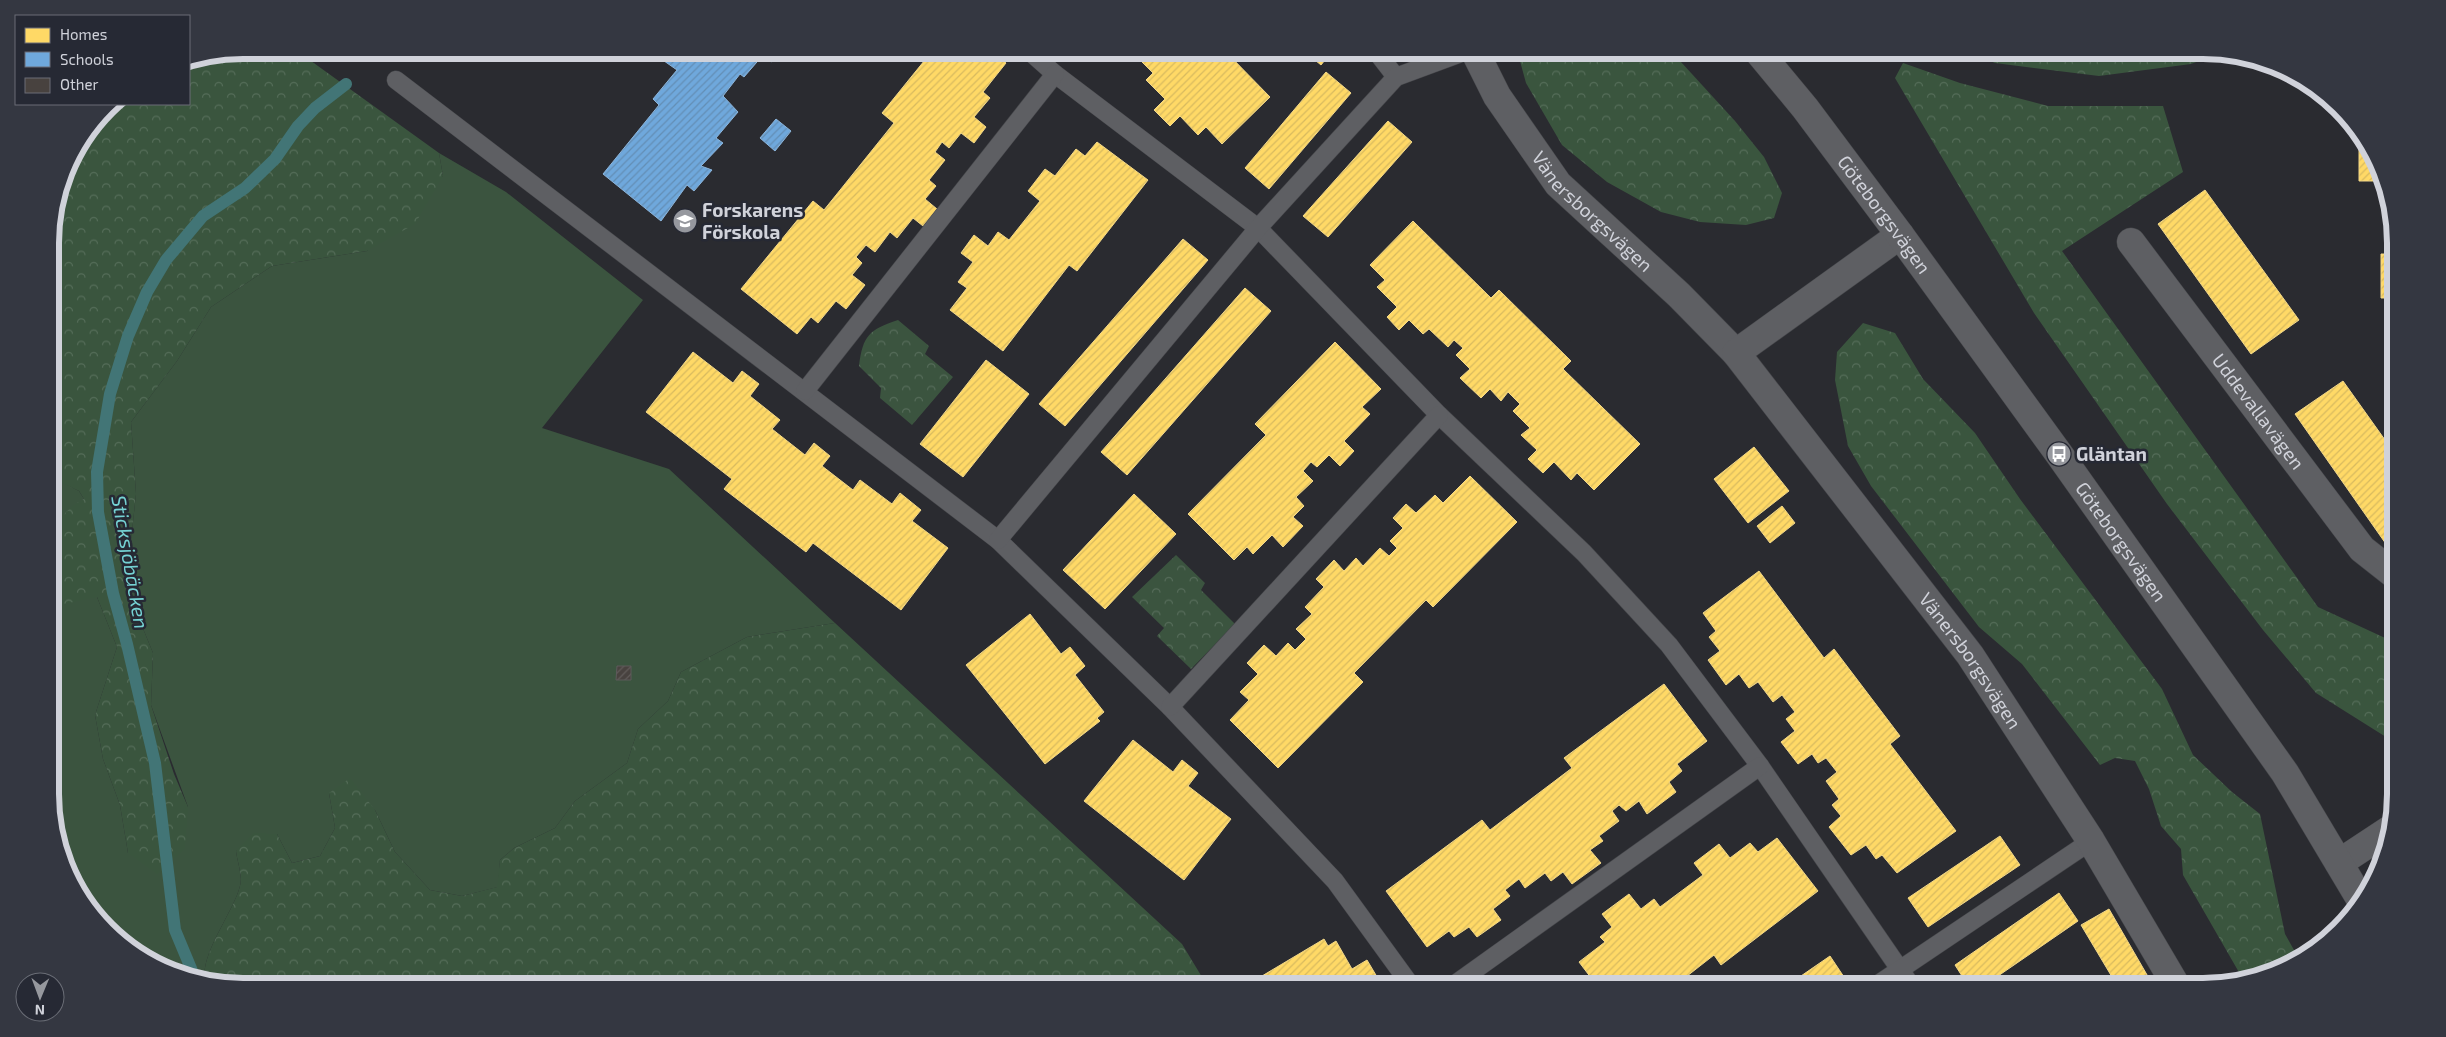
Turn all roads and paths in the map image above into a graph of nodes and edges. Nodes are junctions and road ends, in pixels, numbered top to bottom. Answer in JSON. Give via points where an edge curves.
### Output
{"nodes":[{"id":1,"x":1038,"y":59,"type":"edge"},
{"id":2,"x":1382,"y":59,"type":"edge"},
{"id":3,"x":1445,"y":59,"type":"edge"},
{"id":4,"x":1478,"y":59,"type":"edge"},
{"id":5,"x":1764,"y":59,"type":"edge"},
{"id":6,"x":1055,"y":74,"type":"junction"},
{"id":7,"x":1396,"y":77,"type":"junction"},
{"id":8,"x":396,"y":80,"type":"dead end"},
{"id":9,"x":1258,"y":228,"type":"junction"},
{"id":10,"x":1900,"y":235,"type":"junction"},
{"id":11,"x":2131,"y":242,"type":"dead end"},
{"id":12,"x":1736,"y":353,"type":"junction"},
{"id":13,"x":804,"y":391,"type":"junction"},
{"id":14,"x":1439,"y":415,"type":"junction"},
{"id":15,"x":998,"y":540,"type":"junction"},
{"id":16,"x":2387,"y":568,"type":"edge"},
{"id":17,"x":1170,"y":707,"type":"junction"},
{"id":18,"x":1760,"y":766,"type":"junction"},
{"id":19,"x":2383,"y":834,"type":"edge"},
{"id":20,"x":2091,"y":842,"type":"junction"},
{"id":21,"x":2339,"y":863,"type":"junction"},
{"id":22,"x":2358,"y":895,"type":"edge"},
{"id":23,"x":1901,"y":969,"type":"junction"},
{"id":24,"x":1405,"y":978,"type":"edge"},
{"id":25,"x":1464,"y":978,"type":"edge"},
{"id":26,"x":1888,"y":978,"type":"edge"},
{"id":27,"x":1906,"y":978,"type":"edge"},
{"id":28,"x":2172,"y":978,"type":"edge"}],
"edges":[{"from":1,"to":6,"type":"lane"},
{"from":2,"to":7,"type":"lane"},
{"from":3,"to":7,"type":"lane"},
{"from":4,"to":12,"type":"street","name":"Vänersborgsvägen","via":[[1497,96],[1558,184],[1679,295]]},
{"from":5,"to":10,"type":"street","name":"Göteborgsvägen","via":[[1805,108]]},
{"from":6,"to":9,"type":"lane"},
{"from":6,"to":13,"type":"lane"},
{"from":7,"to":9,"type":"lane"},
{"from":8,"to":13,"type":"lane"},
{"from":9,"to":14,"type":"lane"},
{"from":9,"to":15,"type":"lane"},
{"from":10,"to":12,"type":"street"},
{"from":10,"to":21,"type":"street","name":"Göteborgsvägen","via":[[2280,766]]},
{"from":11,"to":16,"type":"street","name":"Uddevallavägen","via":[[2362,549]]},
{"from":12,"to":20,"type":"street","name":"Vänersborgsvägen","via":[[1970,654]]},
{"from":13,"to":15,"type":"lane"},
{"from":14,"to":17,"type":"lane"},
{"from":14,"to":18,"type":"lane","via":[[1584,553],[1662,638]]},
{"from":15,"to":17,"type":"lane"},
{"from":17,"to":24,"type":"lane","via":[[1335,881]]},
{"from":18,"to":23,"type":"lane"},
{"from":18,"to":25,"type":"lane"},
{"from":19,"to":21,"type":"street"},
{"from":20,"to":23,"type":"lane"},
{"from":20,"to":28,"type":"street","name":"Vänersborgsvägen"},
{"from":21,"to":22,"type":"street","name":"Göteborgsvägen"},
{"from":23,"to":26,"type":"lane"},
{"from":23,"to":27,"type":"lane"}]}
